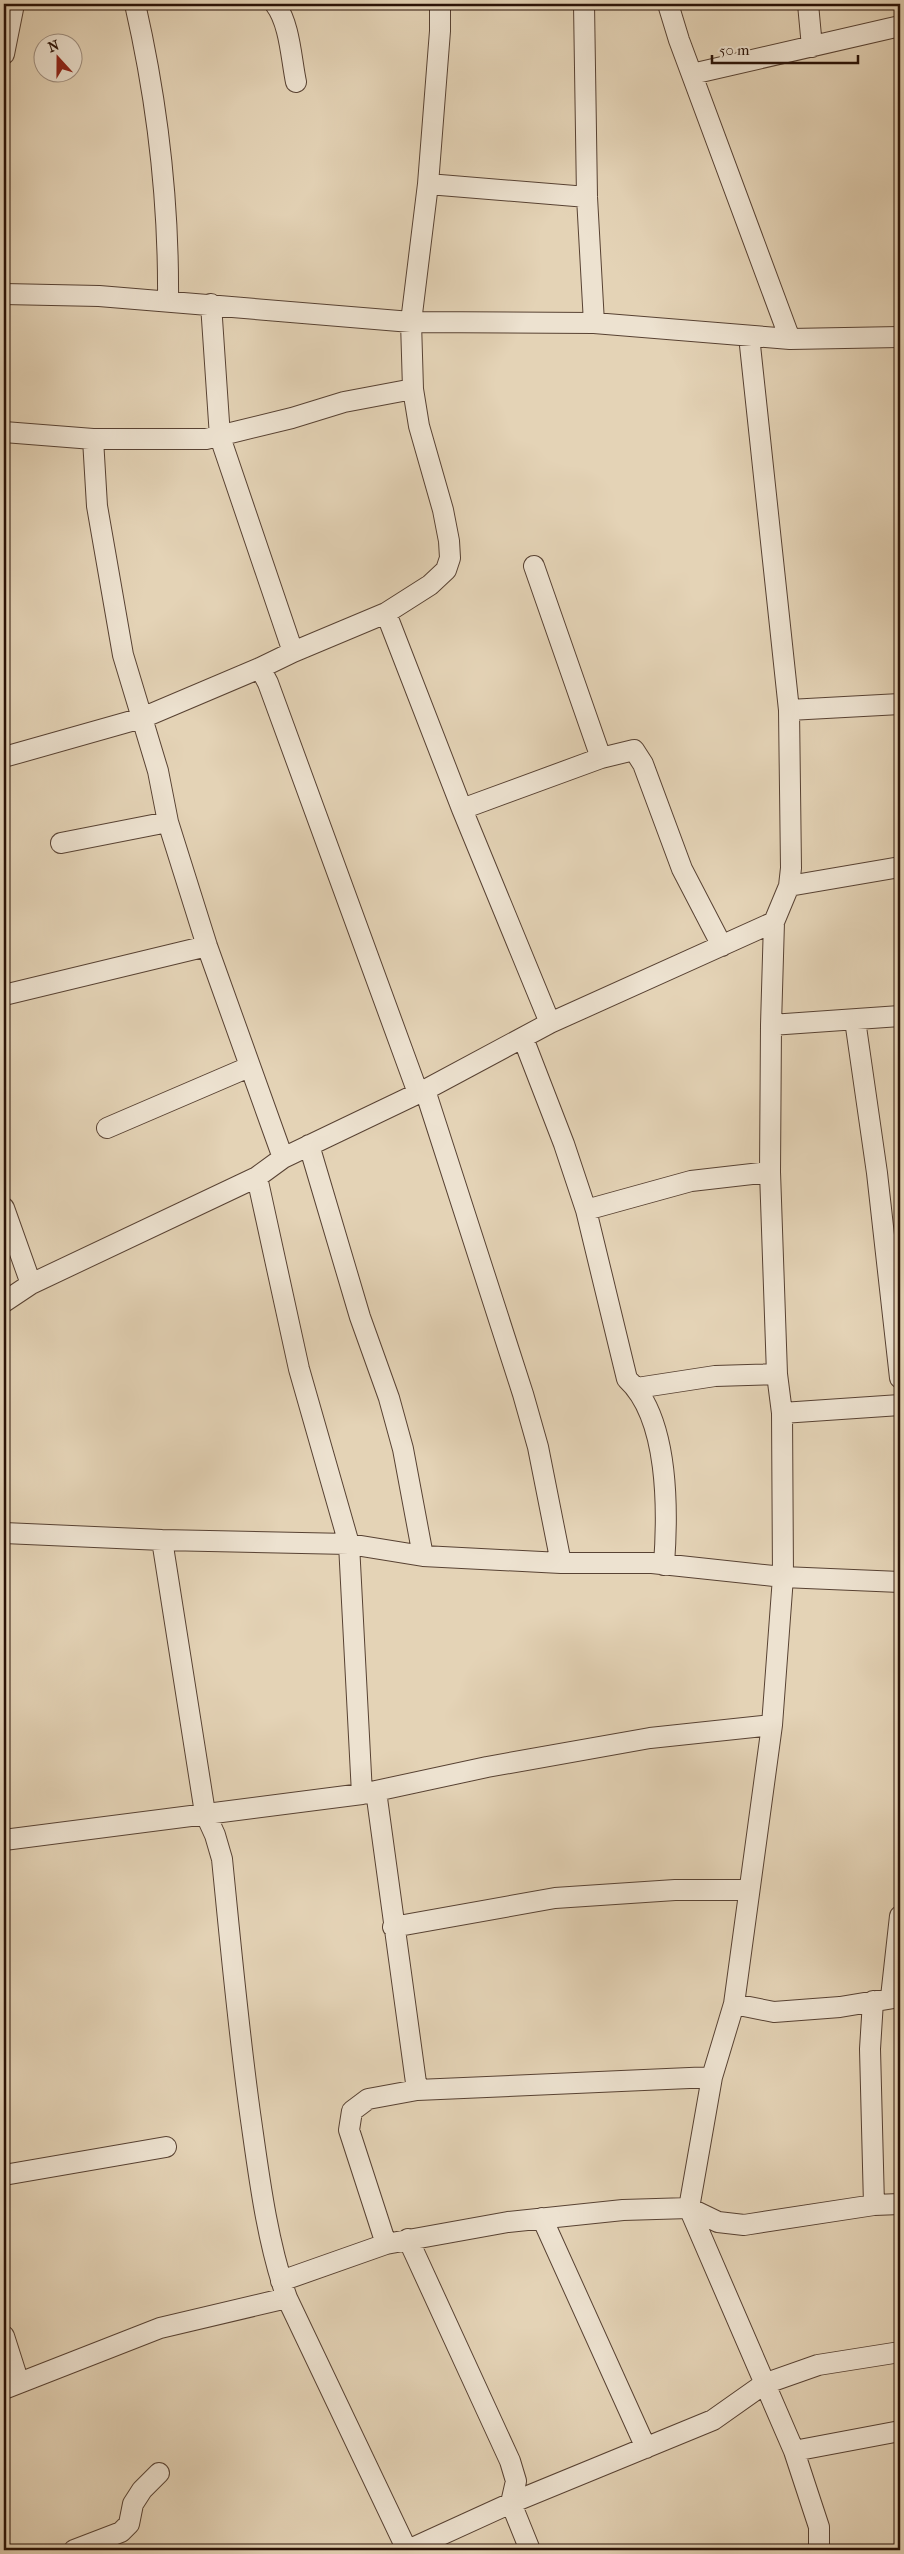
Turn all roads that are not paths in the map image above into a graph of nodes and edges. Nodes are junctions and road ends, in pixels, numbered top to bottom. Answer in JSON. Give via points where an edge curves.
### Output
{"nodes":[{"id":1,"x":14,"y":4,"type":"edge"},
{"id":2,"x":134,"y":4,"type":"edge"},
{"id":3,"x":275,"y":4,"type":"edge"},
{"id":4,"x":440,"y":4,"type":"edge"},
{"id":5,"x":584,"y":4,"type":"edge"},
{"id":6,"x":668,"y":4,"type":"edge"},
{"id":7,"x":808,"y":4,"type":"edge"},
{"id":8,"x":900,"y":26,"type":"edge"},
{"id":9,"x":812,"y":47,"type":"junction"},
{"id":10,"x":4,"y":54,"type":"edge"},
{"id":11,"x":692,"y":74,"type":"junction"},
{"id":12,"x":296,"y":82,"type":"dead end"},
{"id":13,"x":428,"y":184,"type":"junction"},
{"id":14,"x":587,"y":197,"type":"junction"},
{"id":15,"x":4,"y":294,"type":"edge"},
{"id":16,"x":168,"y":301,"type":"junction"},
{"id":17,"x":212,"y":304,"type":"junction"},
{"id":18,"x":411,"y":322,"type":"junction"},
{"id":19,"x":594,"y":323,"type":"junction"},
{"id":20,"x":750,"y":336,"type":"junction"},
{"id":21,"x":900,"y":337,"type":"edge"},
{"id":22,"x":790,"y":339,"type":"junction"},
{"id":23,"x":413,"y":389,"type":"junction"},
{"id":24,"x":4,"y":432,"type":"edge"},
{"id":25,"x":220,"y":437,"type":"junction"},
{"id":26,"x":93,"y":439,"type":"junction"},
{"id":27,"x":534,"y":566,"type":"dead end"},
{"id":28,"x":386,"y":613,"type":"junction"},
{"id":29,"x":293,"y":652,"type":"junction"},
{"id":30,"x":260,"y":668,"type":"junction"},
{"id":31,"x":900,"y":704,"type":"edge"},
{"id":32,"x":789,"y":710,"type":"junction"},
{"id":33,"x":142,"y":718,"type":"junction"},
{"id":34,"x":4,"y":757,"type":"edge"},
{"id":35,"x":601,"y":758,"type":"junction"},
{"id":36,"x":462,"y":809,"type":"junction"},
{"id":37,"x":168,"y":822,"type":"junction"},
{"id":38,"x":61,"y":843,"type":"dead end"},
{"id":39,"x":900,"y":867,"type":"edge"},
{"id":40,"x":789,"y":886,"type":"junction"},
{"id":41,"x":774,"y":922,"type":"junction"},
{"id":42,"x":207,"y":946,"type":"junction"},
{"id":43,"x":722,"y":946,"type":"junction"},
{"id":44,"x":4,"y":995,"type":"edge"},
{"id":45,"x":900,"y":1016,"type":"edge"},
{"id":46,"x":855,"y":1020,"type":"junction"},
{"id":47,"x":550,"y":1023,"type":"junction"},
{"id":48,"x":771,"y":1025,"type":"junction"},
{"id":49,"x":523,"y":1038,"type":"junction"},
{"id":50,"x":249,"y":1067,"type":"junction"},
{"id":51,"x":421,"y":1092,"type":"junction"},
{"id":52,"x":107,"y":1128,"type":"dead end"},
{"id":53,"x":309,"y":1145,"type":"junction"},
{"id":54,"x":283,"y":1158,"type":"junction"},
{"id":55,"x":770,"y":1172,"type":"junction"},
{"id":56,"x":258,"y":1178,"type":"junction"},
{"id":57,"x":4,"y":1208,"type":"edge"},
{"id":58,"x":586,"y":1210,"type":"junction"},
{"id":59,"x":31,"y":1284,"type":"junction"},
{"id":60,"x":4,"y":1302,"type":"edge"},
{"id":61,"x":777,"y":1374,"type":"junction"},
{"id":62,"x":900,"y":1378,"type":"edge"},
{"id":63,"x":637,"y":1388,"type":"junction"},
{"id":64,"x":900,"y":1405,"type":"edge"},
{"id":65,"x":782,"y":1413,"type":"junction"},
{"id":66,"x":4,"y":1533,"type":"edge"},
{"id":67,"x":162,"y":1540,"type":"junction"},
{"id":68,"x":349,"y":1544,"type":"junction"},
{"id":69,"x":423,"y":1556,"type":"junction"},
{"id":70,"x":561,"y":1563,"type":"junction"},
{"id":71,"x":664,"y":1564,"type":"junction"},
{"id":72,"x":783,"y":1577,"type":"junction"},
{"id":73,"x":900,"y":1582,"type":"edge"},
{"id":74,"x":772,"y":1725,"type":"junction"},
{"id":75,"x":369,"y":1792,"type":"junction"},
{"id":76,"x":205,"y":1813,"type":"junction"},
{"id":77,"x":4,"y":1840,"type":"edge"},
{"id":78,"x":749,"y":1890,"type":"junction"},
{"id":79,"x":900,"y":1916,"type":"edge"},
{"id":80,"x":393,"y":1927,"type":"junction"},
{"id":81,"x":888,"y":1998,"type":"edge"},
{"id":82,"x":734,"y":2004,"type":"junction"},
{"id":83,"x":712,"y":2076,"type":"junction"},
{"id":84,"x":417,"y":2090,"type":"junction"},
{"id":85,"x":166,"y":2147,"type":"dead end"},
{"id":86,"x":4,"y":2175,"type":"edge"},
{"id":87,"x":900,"y":2204,"type":"edge"},
{"id":88,"x":874,"y":2205,"type":"junction"},
{"id":89,"x":689,"y":2208,"type":"junction"},
{"id":90,"x":542,"y":2218,"type":"junction"},
{"id":91,"x":408,"y":2240,"type":"junction"},
{"id":92,"x":386,"y":2244,"type":"junction"},
{"id":93,"x":284,"y":2290,"type":"junction"},
{"id":94,"x":4,"y":2336,"type":"edge"},
{"id":95,"x":900,"y":2352,"type":"edge"},
{"id":96,"x":764,"y":2384,"type":"junction"},
{"id":97,"x":11,"y":2386,"type":"edge"},
{"id":98,"x":900,"y":2431,"type":"edge"},
{"id":99,"x":646,"y":2448,"type":"junction"},
{"id":100,"x":794,"y":2451,"type":"junction"},
{"id":101,"x":159,"y":2473,"type":"dead end"},
{"id":102,"x":511,"y":2503,"type":"junction"},
{"id":103,"x":99,"y":2544,"type":"edge"},
{"id":104,"x":74,"y":2550,"type":"edge"},
{"id":105,"x":408,"y":2550,"type":"edge"},
{"id":106,"x":530,"y":2550,"type":"edge"},
{"id":107,"x":819,"y":2550,"type":"edge"}],
"edges":[{"from":1,"to":10,"type":"street"},
{"from":2,"to":16,"type":"street","via":[[157,130],[168,256]]},
{"from":3,"to":12,"type":"street","via":[[287,35]]},
{"from":4,"to":13,"type":"street"},
{"from":5,"to":14,"type":"street"},
{"from":6,"to":11,"type":"street"},
{"from":7,"to":9,"type":"street"},
{"from":8,"to":9,"type":"street"},
{"from":9,"to":11,"type":"street"},
{"from":11,"to":22,"type":"street"},
{"from":13,"to":14,"type":"street"},
{"from":13,"to":18,"type":"street"},
{"from":14,"to":19,"type":"street"},
{"from":15,"to":16,"type":"street","via":[[77,294]]},
{"from":16,"to":17,"type":"street"},
{"from":17,"to":18,"type":"street"},
{"from":17,"to":25,"type":"street"},
{"from":18,"to":19,"type":"street"},
{"from":18,"to":23,"type":"street"},
{"from":19,"to":20,"type":"street"},
{"from":20,"to":22,"type":"street"},
{"from":20,"to":32,"type":"street"},
{"from":21,"to":22,"type":"street"},
{"from":23,"to":25,"type":"street","via":[[344,402]]},
{"from":23,"to":28,"type":"street","via":[[419,426],[443,510],[450,558],[446,570],[430,585]]},
{"from":24,"to":26,"type":"street"},
{"from":25,"to":26,"type":"street"},
{"from":25,"to":29,"type":"street"},
{"from":26,"to":33,"type":"street","via":[[97,506],[104,552],[123,655]]},
{"from":27,"to":35,"type":"street"},
{"from":28,"to":29,"type":"street"},
{"from":28,"to":36,"type":"street"},
{"from":29,"to":30,"type":"street"},
{"from":30,"to":33,"type":"street"},
{"from":30,"to":51,"type":"street"},
{"from":31,"to":32,"type":"street"},
{"from":32,"to":40,"type":"street"},
{"from":33,"to":34,"type":"street"},
{"from":33,"to":37,"type":"street","via":[[158,771]]},
{"from":35,"to":36,"type":"street"},
{"from":35,"to":43,"type":"street","via":[[630,749],[639,755],[682,869]]},
{"from":36,"to":47,"type":"street"},
{"from":37,"to":38,"type":"street"},
{"from":37,"to":42,"type":"street"},
{"from":39,"to":40,"type":"street"},
{"from":40,"to":41,"type":"street"},
{"from":41,"to":43,"type":"street"},
{"from":41,"to":48,"type":"street"},
{"from":42,"to":44,"type":"street"},
{"from":42,"to":50,"type":"street"},
{"from":43,"to":47,"type":"street"},
{"from":45,"to":46,"type":"street"},
{"from":46,"to":48,"type":"street"},
{"from":46,"to":62,"type":"street","via":[[877,1173]]},
{"from":47,"to":49,"type":"street"},
{"from":48,"to":55,"type":"street"},
{"from":49,"to":51,"type":"street"},
{"from":49,"to":58,"type":"street"},
{"from":50,"to":52,"type":"street"},
{"from":50,"to":54,"type":"street"},
{"from":51,"to":53,"type":"street"},
{"from":51,"to":70,"type":"street","via":[[523,1394],[538,1447]]},
{"from":53,"to":54,"type":"street"},
{"from":53,"to":69,"type":"street","via":[[360,1317],[389,1398]]},
{"from":54,"to":56,"type":"street"},
{"from":55,"to":58,"type":"street","via":[[691,1181]]},
{"from":55,"to":61,"type":"street"},
{"from":56,"to":59,"type":"street"},
{"from":56,"to":68,"type":"street","via":[[300,1369]]},
{"from":57,"to":59,"type":"street"},
{"from":58,"to":63,"type":"street","via":[[627,1379]]},
{"from":59,"to":60,"type":"street"},
{"from":61,"to":63,"type":"street","via":[[715,1376]]},
{"from":61,"to":65,"type":"street"},
{"from":63,"to":71,"type":"street","via":[[654,1422],[663,1471]]},
{"from":64,"to":65,"type":"street"},
{"from":65,"to":72,"type":"street"},
{"from":66,"to":67,"type":"street"},
{"from":67,"to":68,"type":"street"},
{"from":67,"to":76,"type":"street"},
{"from":68,"to":69,"type":"street"},
{"from":68,"to":75,"type":"street"},
{"from":69,"to":70,"type":"street"},
{"from":70,"to":71,"type":"street"},
{"from":71,"to":72,"type":"street"},
{"from":72,"to":73,"type":"street"},
{"from":72,"to":74,"type":"street"},
{"from":74,"to":75,"type":"street","via":[[650,1738]]},
{"from":74,"to":78,"type":"street"},
{"from":75,"to":76,"type":"street"},
{"from":75,"to":80,"type":"street"},
{"from":76,"to":77,"type":"street"},
{"from":76,"to":93,"type":"street","via":[[222,1859],[244,2074],[259,2176]]},
{"from":78,"to":80,"type":"street","via":[[675,1890],[555,1898]]},
{"from":78,"to":82,"type":"street"},
{"from":79,"to":81,"type":"street"},
{"from":80,"to":84,"type":"street"},
{"from":81,"to":82,"type":"street","via":[[840,2007],[774,2012]]},
{"from":81,"to":88,"type":"street","via":[[870,2049]]},
{"from":82,"to":83,"type":"street"},
{"from":83,"to":84,"type":"street"},
{"from":83,"to":89,"type":"street"},
{"from":84,"to":92,"type":"street","via":[[368,2099],[352,2111],[349,2119],[349,2130]]},
{"from":85,"to":86,"type":"street"},
{"from":87,"to":88,"type":"street"},
{"from":88,"to":89,"type":"street","via":[[744,2225],[718,2222]]},
{"from":89,"to":90,"type":"street"},
{"from":89,"to":96,"type":"street"},
{"from":90,"to":91,"type":"street"},
{"from":90,"to":99,"type":"street"},
{"from":91,"to":92,"type":"street"},
{"from":91,"to":102,"type":"street","via":[[510,2461],[516,2480]]},
{"from":92,"to":93,"type":"street"},
{"from":93,"to":97,"type":"street","via":[[160,2328]]},
{"from":93,"to":105,"type":"street"},
{"from":94,"to":97,"type":"street"},
{"from":95,"to":96,"type":"street","via":[[818,2365]]},
{"from":96,"to":99,"type":"street","via":[[713,2420]]},
{"from":96,"to":100,"type":"street"},
{"from":98,"to":100,"type":"street"},
{"from":99,"to":102,"type":"street"},
{"from":100,"to":107,"type":"street","via":[[819,2527]]},
{"from":101,"to":103,"type":"street","via":[[133,2504],[129,2524]]},
{"from":102,"to":105,"type":"street"},
{"from":102,"to":106,"type":"street"},
{"from":103,"to":104,"type":"street"}]}
